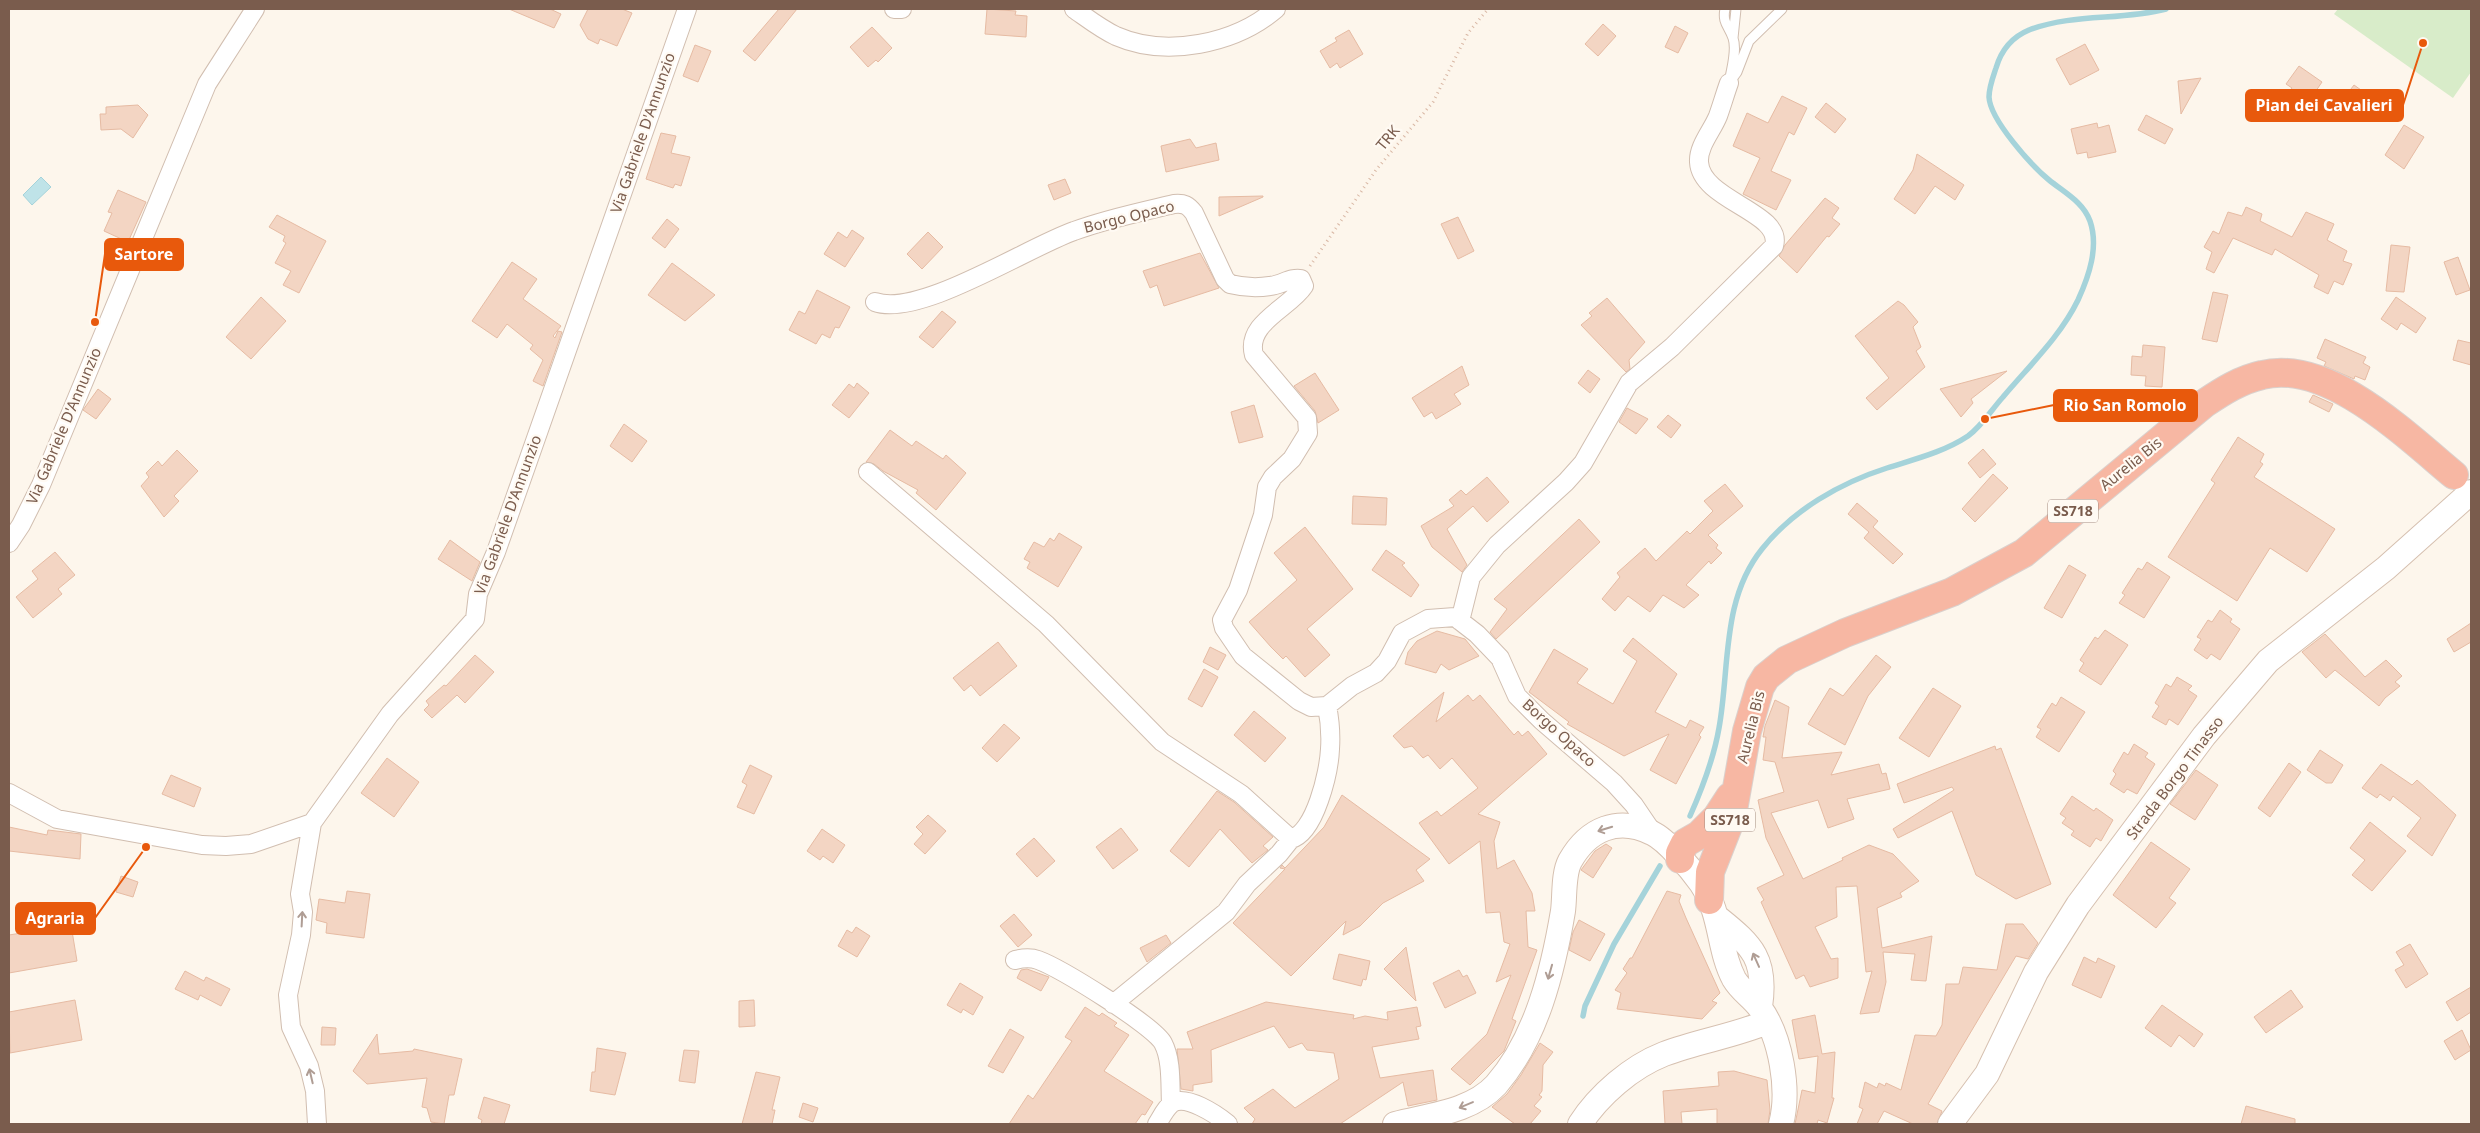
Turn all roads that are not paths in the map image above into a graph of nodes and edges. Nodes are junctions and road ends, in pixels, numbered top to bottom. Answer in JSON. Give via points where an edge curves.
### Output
{"nodes":[{"id":1,"x":255,"y":9,"type":"edge"},
{"id":2,"x":687,"y":9,"type":"edge"},
{"id":3,"x":894,"y":9,"type":"edge"},
{"id":4,"x":902,"y":9,"type":"edge"},
{"id":5,"x":1074,"y":9,"type":"edge"},
{"id":6,"x":1276,"y":9,"type":"edge"},
{"id":7,"x":1725,"y":9,"type":"edge"},
{"id":8,"x":1736,"y":9,"type":"edge"},
{"id":9,"x":1782,"y":9,"type":"edge"},
{"id":10,"x":1733,"y":38,"type":"junction"},
{"id":11,"x":1729,"y":83,"type":"junction"},
{"id":12,"x":875,"y":302,"type":"dead end"},
{"id":13,"x":868,"y":472,"type":"dead end"},
{"id":14,"x":2463,"y":483,"type":"edge"},
{"id":15,"x":9,"y":543,"type":"edge"},
{"id":16,"x":1460,"y":621,"type":"junction"},
{"id":17,"x":1327,"y":706,"type":"junction"},
{"id":18,"x":1739,"y":780,"type":"junction"},
{"id":19,"x":9,"y":793,"type":"edge"},
{"id":20,"x":312,"y":822,"type":"junction"},
{"id":21,"x":1657,"y":836,"type":"junction"},
{"id":22,"x":1291,"y":839,"type":"junction"},
{"id":23,"x":1686,"y":855,"type":"junction"},
{"id":24,"x":1714,"y":857,"type":"junction"},
{"id":25,"x":1714,"y":909,"type":"junction"},
{"id":26,"x":1015,"y":960,"type":"dead end"},
{"id":27,"x":1758,"y":1002,"type":"junction"},
{"id":28,"x":1113,"y":1004,"type":"junction"},
{"id":29,"x":1171,"y":1104,"type":"junction"},
{"id":30,"x":317,"y":1124,"type":"edge"},
{"id":31,"x":1157,"y":1124,"type":"edge"},
{"id":32,"x":1228,"y":1124,"type":"edge"},
{"id":33,"x":1396,"y":1124,"type":"edge"},
{"id":34,"x":1580,"y":1124,"type":"edge"},
{"id":35,"x":1781,"y":1124,"type":"edge"},
{"id":36,"x":1950,"y":1124,"type":"edge"}],
"edges":[{"from":1,"to":15,"type":"street","name":"Via Gabriele D'Annunzio","via":[[207,84],[41,485]]},
{"from":2,"to":20,"type":"street","name":"Via Gabriele D'Annunzio","via":[[496,552],[478,594],[475,619],[390,714]]},
{"from":3,"to":4,"type":"street"},
{"from":5,"to":6,"type":"street","via":[[1117,36],[1145,44],[1181,46],[1209,43],[1239,33]]},
{"from":7,"to":10,"type":"lane","via":[[1723,22]]},
{"from":8,"to":10,"type":"lane"},
{"from":9,"to":11,"type":"lane","via":[[1749,41]]},
{"from":10,"to":11,"type":"lane"},
{"from":11,"to":16,"type":"street","via":[[1718,117],[1701,149],[1700,169],[1710,186],[1759,218],[1771,230],[1775,237],[1774,246],[1629,384],[1583,463],[1496,546],[1471,577]]},
{"from":12,"to":17,"type":"street","name":"Borgo Opaco","via":[[896,304],[932,296],[1072,231],[1174,204],[1188,206],[1194,213],[1230,284],[1266,287],[1295,278],[1301,280],[1304,286],[1299,294],[1272,316],[1251,345],[1254,355],[1307,418],[1308,433],[1292,459],[1272,477],[1267,487],[1263,515],[1238,590],[1222,620],[1243,656],[1299,701],[1311,707]]},
{"from":13,"to":22,"type":"street","via":[[1046,624],[1162,742],[1241,794]]},
{"from":14,"to":18,"type":"highway","name":"Aurelia Bis","number":"SS718","via":[[2373,410],[2340,388],[2295,373],[2264,374],[2235,384],[2205,403],[2024,553],[1952,592],[1845,633],[1776,668],[1760,687],[1747,731]]},
{"from":14,"to":36,"type":"main road","name":"Strada Borgo Tinasso","via":[[2437,522],[2386,568],[2268,661],[2204,736],[2078,906],[2036,972],[1987,1074]]},
{"from":16,"to":17,"type":"street","via":[[1444,616],[1402,633],[1387,661],[1376,672]]},
{"from":16,"to":21,"type":"street","name":"Borgo Opaco","via":[[1500,658],[1517,696],[1614,783]]},
{"from":17,"to":22,"type":"street","via":[[1331,727],[1326,777],[1306,828],[1298,837]]},
{"from":18,"to":23,"type":"highway","number":"SS718","via":[[1717,817],[1698,835]]},
{"from":18,"to":24,"type":"highway","number":"SS718","via":[[1732,816]]},
{"from":19,"to":20,"type":"street","via":[[57,819],[202,845],[251,844]]},
{"from":30,"to":20,"type":"street","one_way":true,"via":[[315,1091],[309,1066],[292,1027],[288,995],[301,935],[303,912],[300,894]]},
{"from":21,"to":23,"type":"highway","number":"SS718"},
{"from":21,"to":33,"type":"main road","one_way":true,"via":[[1626,826],[1610,827],[1583,841],[1569,863],[1555,952],[1544,992],[1516,1057],[1495,1085],[1468,1105]]},
{"from":22,"to":28,"type":"street","via":[[1226,912]]},
{"from":23,"to":24,"type":"highway","number":"SS718","via":[[1701,865]]},
{"from":23,"to":25,"type":"main road"},
{"from":24,"to":25,"type":"highway","number":"SS718","via":[[1710,872]]},
{"from":25,"to":27,"type":"main road","via":[[1733,942],[1726,962]]},
{"from":26,"to":28,"type":"street","via":[[1038,960]]},
{"from":27,"to":34,"type":"main road","via":[[1629,1074],[1598,1100]]},
{"from":27,"to":35,"type":"main road","via":[[1782,1063],[1784,1112]]},
{"from":28,"to":29,"type":"street","via":[[1148,1027],[1163,1044]]},
{"from":29,"to":31,"type":"street"},
{"from":29,"to":32,"type":"street","via":[[1190,1102],[1217,1114]]}]}
